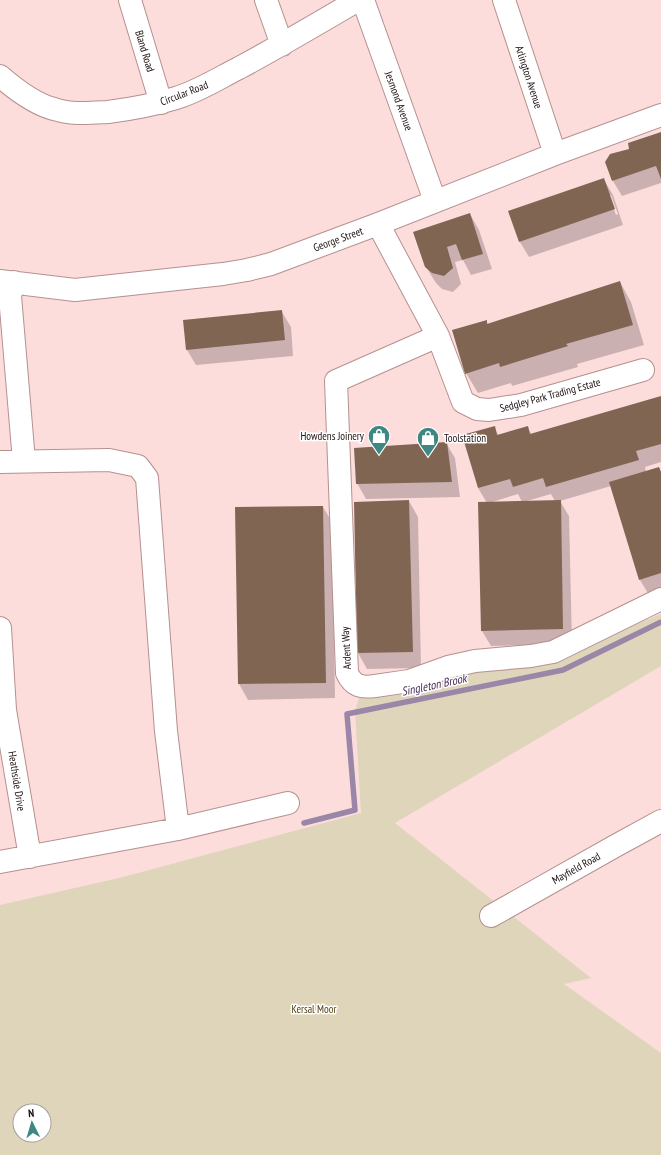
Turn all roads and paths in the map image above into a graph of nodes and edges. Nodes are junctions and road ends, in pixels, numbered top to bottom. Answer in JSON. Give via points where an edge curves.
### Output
{"nodes":[{"id":1,"x":130,"y":0,"type":"edge"},
{"id":2,"x":266,"y":0,"type":"edge"},
{"id":3,"x":358,"y":0,"type":"edge"},
{"id":4,"x":363,"y":0,"type":"edge"},
{"id":5,"x":504,"y":0,"type":"edge"},
{"id":6,"x":282,"y":45,"type":"junction"},
{"id":7,"x":0,"y":76,"type":"edge"},
{"id":8,"x":161,"y":102,"type":"junction"},
{"id":9,"x":661,"y":115,"type":"edge"},
{"id":10,"x":555,"y":154,"type":"junction"},
{"id":11,"x":435,"y":201,"type":"junction"},
{"id":12,"x":378,"y":224,"type":"junction"},
{"id":13,"x":7,"y":282,"type":"edge"},
{"id":14,"x":438,"y":336,"type":"junction"},
{"id":15,"x":642,"y":370,"type":"dead end"},
{"id":16,"x":24,"y":461,"type":"junction"},
{"id":17,"x":0,"y":462,"type":"edge"},
{"id":18,"x":661,"y":599,"type":"edge"},
{"id":19,"x":0,"y":628,"type":"edge"},
{"id":20,"x":3,"y":710,"type":"edge"},
{"id":21,"x":288,"y":803,"type":"dead end"},
{"id":22,"x":661,"y":821,"type":"edge"},
{"id":23,"x":178,"y":829,"type":"junction"},
{"id":24,"x":30,"y":857,"type":"junction"},
{"id":25,"x":0,"y":862,"type":"edge"},
{"id":26,"x":491,"y":916,"type":"dead end"}],
"edges":[{"from":1,"to":8,"type":"street","name":"Bland Road"},
{"from":2,"to":6,"type":"street"},
{"from":3,"to":6,"type":"street","name":"Circular Road"},
{"from":4,"to":11,"type":"street","name":"Jesmond Avenue"},
{"from":5,"to":10,"type":"street","name":"Arlington Avenue"},
{"from":6,"to":8,"type":"street","name":"Circular Road","via":[[200,89]]},
{"from":7,"to":8,"type":"street","name":"Circular Road","via":[[36,102],[54,110],[93,113]]},
{"from":9,"to":10,"type":"street","name":"George Street"},
{"from":10,"to":11,"type":"street","name":"George Street"},
{"from":11,"to":12,"type":"street","name":"George Street"},
{"from":12,"to":13,"type":"street","name":"George Street","via":[[271,264],[223,274],[74,290]]},
{"from":12,"to":14,"type":"street","name":"Sedgley Park Trading Estate"},
{"from":13,"to":16,"type":"street"},
{"from":14,"to":15,"type":"street","name":"Sedgley Park Trading Estate","via":[[463,402],[477,409],[521,405]]},
{"from":14,"to":18,"type":"street","name":"Ardent Way","via":[[336,381],[347,673],[350,681],[356,685],[370,687],[409,681],[474,661],[553,652]]},
{"from":16,"to":17,"type":"street"},
{"from":16,"to":23,"type":"street","via":[[109,460],[138,466],[146,478],[166,731]]},
{"from":19,"to":20,"type":"street","name":"Heathside Drive"},
{"from":20,"to":24,"type":"street","name":"Heathside Drive"},
{"from":21,"to":23,"type":"street"},
{"from":22,"to":26,"type":"street","name":"Mayfield Road"},
{"from":23,"to":24,"type":"street"},
{"from":24,"to":25,"type":"street"}]}
